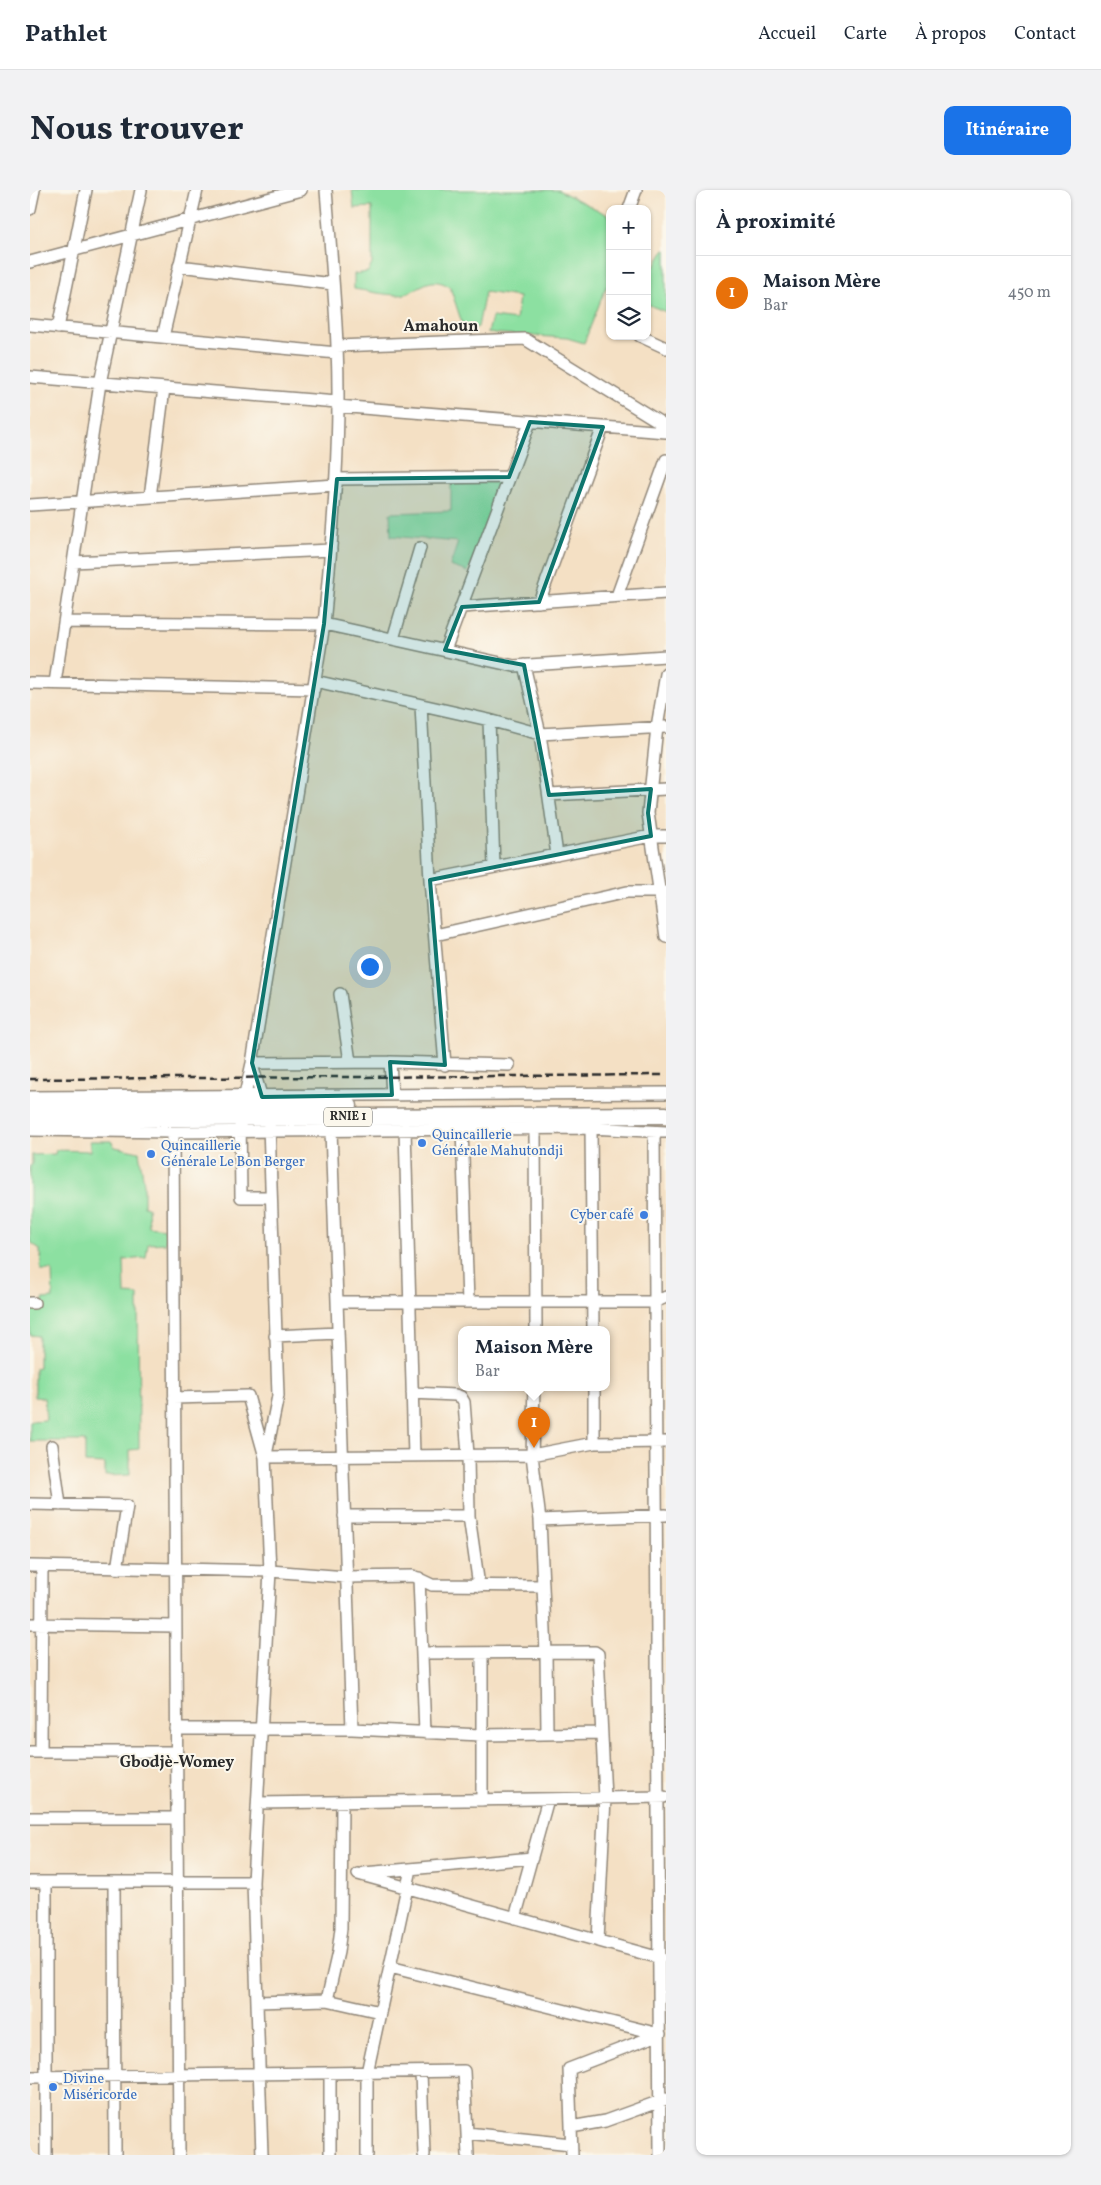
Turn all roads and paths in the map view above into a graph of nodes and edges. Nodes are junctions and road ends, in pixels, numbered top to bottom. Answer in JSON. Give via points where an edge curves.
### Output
{"nodes":[{"id":1,"x":34,"y":190,"type":"edge"},
{"id":2,"x":86,"y":190,"type":"edge"},
{"id":3,"x":141,"y":190,"type":"edge"},
{"id":4,"x":197,"y":190,"type":"edge"},
{"id":5,"x":301,"y":190,"type":"edge"},
{"id":6,"x":326,"y":190,"type":"edge"},
{"id":7,"x":636,"y":190,"type":"edge"},
{"id":8,"x":275,"y":194,"type":"edge"},
{"id":9,"x":631,"y":205,"type":"edge"},
{"id":10,"x":30,"y":209,"type":"edge"},
{"id":11,"x":190,"y":219,"type":"junction"},
{"id":12,"x":130,"y":235,"type":"junction"},
{"id":13,"x":73,"y":250,"type":"junction"},
{"id":14,"x":30,"y":262,"type":"edge"},
{"id":15,"x":180,"y":266,"type":"junction"},
{"id":16,"x":333,"y":284,"type":"junction"},
{"id":17,"x":30,"y":325,"type":"edge"},
{"id":18,"x":58,"y":328,"type":"junction"},
{"id":19,"x":111,"y":333,"type":"junction"},
{"id":20,"x":163,"y":337,"type":"junction"},
{"id":21,"x":649,"y":340,"type":"edge"},
{"id":22,"x":666,"y":348,"type":"edge"},
{"id":23,"x":337,"y":349,"type":"junction"},
{"id":24,"x":30,"y":379,"type":"edge"},
{"id":25,"x":100,"y":383,"type":"junction"},
{"id":26,"x":164,"y":388,"type":"junction"},
{"id":27,"x":337,"y":404,"type":"junction"},
{"id":28,"x":530,"y":422,"type":"junction"},
{"id":29,"x":666,"y":426,"type":"edge"},
{"id":30,"x":603,"y":427,"type":"junction"},
{"id":31,"x":666,"y":432,"type":"edge"},
{"id":32,"x":666,"y":460,"type":"edge"},
{"id":33,"x":510,"y":477,"type":"junction"},
{"id":34,"x":336,"y":482,"type":"junction"},
{"id":35,"x":150,"y":497,"type":"junction"},
{"id":36,"x":82,"y":502,"type":"junction"},
{"id":37,"x":30,"y":505,"type":"edge"},
{"id":38,"x":420,"y":548,"type":"dead end"},
{"id":39,"x":332,"y":550,"type":"junction"},
{"id":40,"x":73,"y":562,"type":"junction"},
{"id":41,"x":666,"y":593,"type":"edge"},
{"id":42,"x":617,"y":596,"type":"junction"},
{"id":43,"x":539,"y":602,"type":"junction"},
{"id":44,"x":462,"y":607,"type":"junction"},
{"id":45,"x":64,"y":622,"type":"junction"},
{"id":46,"x":324,"y":624,"type":"junction"},
{"id":47,"x":393,"y":639,"type":"junction"},
{"id":48,"x":445,"y":650,"type":"junction"},
{"id":49,"x":666,"y":656,"type":"edge"},
{"id":50,"x":524,"y":665,"type":"junction"},
{"id":51,"x":666,"y":674,"type":"edge"},
{"id":52,"x":30,"y":683,"type":"edge"},
{"id":53,"x":55,"y":683,"type":"junction"},
{"id":54,"x":314,"y":685,"type":"junction"},
{"id":55,"x":421,"y":705,"type":"junction"},
{"id":56,"x":489,"y":720,"type":"junction"},
{"id":57,"x":662,"y":727,"type":"edge"},
{"id":58,"x":540,"y":734,"type":"junction"},
{"id":59,"x":666,"y":788,"type":"edge"},
{"id":60,"x":651,"y":789,"type":"junction"},
{"id":61,"x":549,"y":795,"type":"junction"},
{"id":62,"x":651,"y":836,"type":"junction"},
{"id":63,"x":666,"y":836,"type":"edge"},
{"id":64,"x":557,"y":855,"type":"junction"},
{"id":65,"x":494,"y":867,"type":"junction"},
{"id":66,"x":430,"y":880,"type":"junction"},
{"id":67,"x":663,"y":892,"type":"edge"},
{"id":68,"x":435,"y":935,"type":"junction"},
{"id":69,"x":666,"y":937,"type":"edge"},
{"id":70,"x":340,"y":994,"type":"dead end"},
{"id":71,"x":350,"y":1062,"type":"junction"},
{"id":72,"x":390,"y":1062,"type":"junction"},
{"id":73,"x":252,"y":1063,"type":"junction"},
{"id":74,"x":445,"y":1065,"type":"junction"},
{"id":75,"x":510,"y":1065,"type":"dead end"},
{"id":76,"x":666,"y":1093,"type":"edge"},
{"id":77,"x":392,"y":1095,"type":"junction"},
{"id":78,"x":30,"y":1097,"type":"edge"},
{"id":79,"x":666,"y":1104,"type":"edge"},
{"id":80,"x":30,"y":1107,"type":"edge"},
{"id":81,"x":242,"y":1113,"type":"junction"},
{"id":82,"x":266,"y":1113,"type":"junction"},
{"id":83,"x":666,"y":1115,"type":"edge"},
{"id":84,"x":30,"y":1119,"type":"edge"},
{"id":85,"x":535,"y":1128,"type":"junction"},
{"id":86,"x":591,"y":1128,"type":"junction"},
{"id":87,"x":462,"y":1129,"type":"junction"},
{"id":88,"x":30,"y":1130,"type":"edge"},
{"id":89,"x":331,"y":1130,"type":"junction"},
{"id":90,"x":405,"y":1130,"type":"junction"},
{"id":91,"x":173,"y":1132,"type":"junction"},
{"id":92,"x":654,"y":1132,"type":"junction"},
{"id":93,"x":666,"y":1132,"type":"edge"},
{"id":94,"x":271,"y":1197,"type":"junction"},
{"id":95,"x":660,"y":1212,"type":"edge"},
{"id":96,"x":660,"y":1299,"type":"edge"},
{"id":97,"x":337,"y":1302,"type":"junction"},
{"id":98,"x":410,"y":1302,"type":"junction"},
{"id":99,"x":468,"y":1302,"type":"junction"},
{"id":100,"x":537,"y":1302,"type":"junction"},
{"id":101,"x":593,"y":1302,"type":"junction"},
{"id":102,"x":536,"y":1326,"type":"edge"},
{"id":103,"x":593,"y":1326,"type":"edge"},
{"id":104,"x":338,"y":1333,"type":"junction"},
{"id":105,"x":275,"y":1336,"type":"junction"},
{"id":106,"x":661,"y":1374,"type":"edge"},
{"id":107,"x":534,"y":1391,"type":"edge"},
{"id":108,"x":594,"y":1391,"type":"edge"},
{"id":109,"x":412,"y":1393,"type":"junction"},
{"id":110,"x":174,"y":1398,"type":"junction"},
{"id":111,"x":661,"y":1442,"type":"edge"},
{"id":112,"x":594,"y":1443,"type":"junction"},
{"id":113,"x":52,"y":1446,"type":"dead end"},
{"id":114,"x":468,"y":1455,"type":"junction"},
{"id":115,"x":532,"y":1455,"type":"junction"},
{"id":116,"x":342,"y":1456,"type":"junction"},
{"id":117,"x":414,"y":1456,"type":"junction"},
{"id":118,"x":265,"y":1457,"type":"junction"},
{"id":119,"x":30,"y":1504,"type":"edge"},
{"id":120,"x":60,"y":1505,"type":"junction"},
{"id":121,"x":661,"y":1515,"type":"edge"},
{"id":122,"x":344,"y":1516,"type":"junction"},
{"id":123,"x":469,"y":1516,"type":"junction"},
{"id":124,"x":540,"y":1520,"type":"junction"},
{"id":125,"x":36,"y":1566,"type":"edge"},
{"id":126,"x":117,"y":1569,"type":"junction"},
{"id":127,"x":175,"y":1569,"type":"junction"},
{"id":128,"x":270,"y":1571,"type":"junction"},
{"id":129,"x":661,"y":1574,"type":"edge"},
{"id":130,"x":346,"y":1577,"type":"junction"},
{"id":131,"x":419,"y":1578,"type":"junction"},
{"id":132,"x":479,"y":1586,"type":"junction"},
{"id":133,"x":543,"y":1586,"type":"junction"},
{"id":134,"x":36,"y":1624,"type":"edge"},
{"id":135,"x":175,"y":1626,"type":"junction"},
{"id":136,"x":662,"y":1652,"type":"edge"},
{"id":137,"x":422,"y":1653,"type":"junction"},
{"id":138,"x":546,"y":1653,"type":"junction"},
{"id":139,"x":482,"y":1654,"type":"junction"},
{"id":140,"x":176,"y":1729,"type":"junction"},
{"id":141,"x":262,"y":1729,"type":"junction"},
{"id":142,"x":352,"y":1729,"type":"junction"},
{"id":143,"x":547,"y":1732,"type":"junction"},
{"id":144,"x":601,"y":1732,"type":"junction"},
{"id":145,"x":424,"y":1733,"type":"junction"},
{"id":146,"x":481,"y":1735,"type":"junction"},
{"id":147,"x":36,"y":1752,"type":"edge"},
{"id":148,"x":176,"y":1752,"type":"junction"},
{"id":149,"x":662,"y":1797,"type":"edge"},
{"id":150,"x":605,"y":1798,"type":"junction"},
{"id":151,"x":548,"y":1799,"type":"junction"},
{"id":152,"x":482,"y":1800,"type":"junction"},
{"id":153,"x":342,"y":1802,"type":"junction"},
{"id":154,"x":258,"y":1803,"type":"junction"},
{"id":155,"x":30,"y":1818,"type":"edge"},
{"id":156,"x":177,"y":1818,"type":"junction"},
{"id":157,"x":532,"y":1858,"type":"junction"},
{"id":158,"x":662,"y":1868,"type":"edge"},
{"id":159,"x":411,"y":1869,"type":"junction"},
{"id":160,"x":358,"y":1874,"type":"junction"},
{"id":161,"x":342,"y":1875,"type":"junction"},
{"id":162,"x":30,"y":1882,"type":"edge"},
{"id":163,"x":46,"y":1882,"type":"junction"},
{"id":164,"x":114,"y":1882,"type":"junction"},
{"id":165,"x":177,"y":1882,"type":"junction"},
{"id":166,"x":253,"y":1882,"type":"junction"},
{"id":167,"x":407,"y":1888,"type":"junction"},
{"id":168,"x":515,"y":1918,"type":"junction"},
{"id":169,"x":663,"y":1929,"type":"edge"},
{"id":170,"x":598,"y":1941,"type":"junction"},
{"id":171,"x":660,"y":1958,"type":"junction"},
{"id":172,"x":390,"y":1966,"type":"junction"},
{"id":173,"x":327,"y":2000,"type":"junction"},
{"id":174,"x":257,"y":2002,"type":"junction"},
{"id":175,"x":380,"y":2012,"type":"junction"},
{"id":176,"x":662,"y":2033,"type":"edge"},
{"id":177,"x":421,"y":2072,"type":"junction"},
{"id":178,"x":330,"y":2073,"type":"junction"},
{"id":179,"x":367,"y":2073,"type":"junction"},
{"id":180,"x":178,"y":2075,"type":"junction"},
{"id":181,"x":260,"y":2075,"type":"junction"},
{"id":182,"x":115,"y":2076,"type":"junction"},
{"id":183,"x":30,"y":2077,"type":"edge"},
{"id":184,"x":46,"y":2077,"type":"junction"},
{"id":185,"x":663,"y":2100,"type":"edge"},
{"id":186,"x":571,"y":2127,"type":"junction"},
{"id":187,"x":467,"y":2133,"type":"junction"},
{"id":188,"x":572,"y":2150,"type":"edge"},
{"id":189,"x":46,"y":2155,"type":"edge"},
{"id":190,"x":115,"y":2155,"type":"edge"},
{"id":191,"x":179,"y":2155,"type":"edge"},
{"id":192,"x":262,"y":2155,"type":"edge"},
{"id":193,"x":330,"y":2155,"type":"edge"},
{"id":194,"x":367,"y":2155,"type":"edge"},
{"id":195,"x":424,"y":2155,"type":"edge"},
{"id":196,"x":468,"y":2155,"type":"edge"},
{"id":197,"x":660,"y":2155,"type":"edge"}],
"edges":[{"from":1,"to":10,"type":"street"},
{"from":2,"to":13,"type":"street"},
{"from":3,"to":12,"type":"street"},
{"from":4,"to":11,"type":"street"},
{"from":5,"to":8,"type":"street"},
{"from":6,"to":16,"type":"street"},
{"from":7,"to":9,"type":"street"},
{"from":8,"to":11,"type":"street"},
{"from":11,"to":12,"type":"street"},
{"from":11,"to":15,"type":"street"},
{"from":12,"to":13,"type":"street"},
{"from":12,"to":19,"type":"street"},
{"from":13,"to":14,"type":"street"},
{"from":13,"to":18,"type":"street"},
{"from":15,"to":16,"type":"street"},
{"from":15,"to":20,"type":"street"},
{"from":16,"to":23,"type":"street"},
{"from":17,"to":18,"type":"street"},
{"from":18,"to":19,"type":"street"},
{"from":19,"to":20,"type":"street"},
{"from":19,"to":25,"type":"street"},
{"from":20,"to":23,"type":"street"},
{"from":21,"to":22,"type":"street"},
{"from":23,"to":27,"type":"street"},
{"from":23,"to":29,"type":"street","via":[[525,339]]},
{"from":24,"to":25,"type":"street"},
{"from":25,"to":26,"type":"street"},
{"from":25,"to":36,"type":"street"},
{"from":26,"to":27,"type":"street"},
{"from":26,"to":35,"type":"street"},
{"from":27,"to":28,"type":"street"},
{"from":27,"to":34,"type":"street"},
{"from":28,"to":30,"type":"street"},
{"from":28,"to":33,"type":"street"},
{"from":30,"to":31,"type":"street"},
{"from":30,"to":43,"type":"street"},
{"from":32,"to":42,"type":"street"},
{"from":33,"to":34,"type":"street"},
{"from":33,"to":44,"type":"street"},
{"from":34,"to":35,"type":"street"},
{"from":34,"to":39,"type":"street"},
{"from":35,"to":36,"type":"street"},
{"from":36,"to":37,"type":"street"},
{"from":36,"to":40,"type":"street"},
{"from":38,"to":47,"type":"street"},
{"from":39,"to":40,"type":"street"},
{"from":39,"to":46,"type":"street"},
{"from":40,"to":45,"type":"street"},
{"from":41,"to":42,"type":"street"},
{"from":42,"to":43,"type":"street"},
{"from":43,"to":44,"type":"street"},
{"from":44,"to":48,"type":"street"},
{"from":45,"to":46,"type":"street"},
{"from":45,"to":53,"type":"street"},
{"from":46,"to":47,"type":"street"},
{"from":46,"to":54,"type":"street"},
{"from":47,"to":48,"type":"street"},
{"from":48,"to":50,"type":"street","via":[[514,666]]},
{"from":49,"to":50,"type":"street"},
{"from":50,"to":58,"type":"street"},
{"from":51,"to":57,"type":"street"},
{"from":52,"to":53,"type":"street"},
{"from":53,"to":54,"type":"street"},
{"from":54,"to":55,"type":"street"},
{"from":54,"to":73,"type":"street"},
{"from":55,"to":56,"type":"street"},
{"from":55,"to":66,"type":"street"},
{"from":56,"to":58,"type":"street"},
{"from":56,"to":65,"type":"street"},
{"from":57,"to":58,"type":"street"},
{"from":57,"to":60,"type":"street"},
{"from":58,"to":61,"type":"street"},
{"from":59,"to":60,"type":"street"},
{"from":60,"to":61,"type":"street"},
{"from":60,"to":62,"type":"street","via":[[648,813]]},
{"from":61,"to":64,"type":"street"},
{"from":62,"to":63,"type":"street"},
{"from":62,"to":64,"type":"street"},
{"from":62,"to":67,"type":"street"},
{"from":64,"to":65,"type":"street"},
{"from":65,"to":66,"type":"street"},
{"from":66,"to":68,"type":"street"},
{"from":67,"to":68,"type":"street","via":[[627,892]]},
{"from":67,"to":69,"type":"street"},
{"from":68,"to":74,"type":"street"},
{"from":70,"to":71,"type":"street"},
{"from":71,"to":72,"type":"street"},
{"from":71,"to":73,"type":"street"},
{"from":72,"to":74,"type":"street"},
{"from":72,"to":77,"type":"street"},
{"from":73,"to":81,"type":"street"},
{"from":73,"to":82,"type":"street"},
{"from":74,"to":75,"type":"street"},
{"from":76,"to":77,"type":"street"},
{"from":77,"to":82,"type":"street"},
{"from":78,"to":81,"type":"street"},
{"from":79,"to":82,"type":"highway","number":"RNIE 1"},
{"from":80,"to":81,"type":"highway","number":"RNIE 1"},
{"from":81,"to":82,"type":"highway","number":"RNIE 1"},
{"from":81,"to":82,"type":"street"},
{"from":81,"to":84,"type":"highway","number":"RNIE 1"},
{"from":81,"to":91,"type":"street"},
{"from":81,"to":94,"type":"street","via":[[241,1197]]},
{"from":82,"to":83,"type":"highway","number":"RNIE 1"},
{"from":82,"to":89,"type":"street"},
{"from":82,"to":94,"type":"street"},
{"from":85,"to":86,"type":"street"},
{"from":85,"to":87,"type":"street"},
{"from":85,"to":100,"type":"street"},
{"from":86,"to":92,"type":"street"},
{"from":86,"to":101,"type":"street"},
{"from":87,"to":90,"type":"street"},
{"from":87,"to":99,"type":"street"},
{"from":88,"to":91,"type":"street"},
{"from":89,"to":90,"type":"street"},
{"from":89,"to":97,"type":"street"},
{"from":90,"to":98,"type":"street"},
{"from":91,"to":110,"type":"street"},
{"from":92,"to":93,"type":"street"},
{"from":92,"to":95,"type":"street"},
{"from":94,"to":105,"type":"street"},
{"from":95,"to":96,"type":"street"},
{"from":96,"to":101,"type":"street"},
{"from":96,"to":106,"type":"street"},
{"from":97,"to":98,"type":"street"},
{"from":97,"to":104,"type":"street"},
{"from":98,"to":99,"type":"street"},
{"from":98,"to":109,"type":"street"},
{"from":99,"to":100,"type":"street"},
{"from":100,"to":101,"type":"street"},
{"from":100,"to":102,"type":"street"},
{"from":101,"to":103,"type":"street"},
{"from":104,"to":105,"type":"street"},
{"from":104,"to":116,"type":"street"},
{"from":105,"to":118,"type":"street","via":[[278,1396]]},
{"from":106,"to":111,"type":"street"},
{"from":107,"to":115,"type":"street"},
{"from":108,"to":112,"type":"street"},
{"from":109,"to":114,"type":"street","via":[[461,1396],[466,1412]]},
{"from":109,"to":117,"type":"street"},
{"from":110,"to":118,"type":"street","via":[[248,1396]]},
{"from":110,"to":127,"type":"street"},
{"from":111,"to":112,"type":"street"},
{"from":111,"to":121,"type":"street"},
{"from":112,"to":115,"type":"street"},
{"from":113,"to":120,"type":"street"},
{"from":114,"to":115,"type":"street"},
{"from":114,"to":117,"type":"street"},
{"from":114,"to":123,"type":"street"},
{"from":115,"to":124,"type":"street"},
{"from":116,"to":117,"type":"street"},
{"from":116,"to":118,"type":"street"},
{"from":116,"to":122,"type":"street"},
{"from":118,"to":128,"type":"street"},
{"from":119,"to":120,"type":"street"},
{"from":120,"to":126,"type":"street","via":[[127,1506]]},
{"from":121,"to":124,"type":"street"},
{"from":121,"to":129,"type":"street"},
{"from":122,"to":123,"type":"street"},
{"from":122,"to":130,"type":"street"},
{"from":123,"to":132,"type":"street"},
{"from":124,"to":133,"type":"street"},
{"from":125,"to":126,"type":"street"},
{"from":125,"to":134,"type":"street"},
{"from":126,"to":127,"type":"street"},
{"from":127,"to":128,"type":"street"},
{"from":127,"to":135,"type":"street"},
{"from":128,"to":130,"type":"street"},
{"from":128,"to":141,"type":"street"},
{"from":129,"to":136,"type":"street"},
{"from":130,"to":131,"type":"street"},
{"from":130,"to":142,"type":"street"},
{"from":131,"to":132,"type":"street","via":[[432,1585]]},
{"from":131,"to":137,"type":"street"},
{"from":132,"to":133,"type":"street"},
{"from":133,"to":138,"type":"street"},
{"from":134,"to":135,"type":"street"},
{"from":134,"to":147,"type":"street"},
{"from":135,"to":140,"type":"street"},
{"from":136,"to":149,"type":"street"},
{"from":137,"to":139,"type":"street"},
{"from":137,"to":145,"type":"street"},
{"from":138,"to":139,"type":"street"},
{"from":138,"to":143,"type":"street"},
{"from":138,"to":144,"type":"street","via":[[598,1654]]},
{"from":139,"to":146,"type":"street"},
{"from":140,"to":141,"type":"street"},
{"from":140,"to":148,"type":"street"},
{"from":141,"to":142,"type":"street"},
{"from":141,"to":154,"type":"street"},
{"from":142,"to":145,"type":"street"},
{"from":143,"to":144,"type":"street"},
{"from":143,"to":146,"type":"street"},
{"from":144,"to":150,"type":"street"},
{"from":145,"to":146,"type":"street"},
{"from":146,"to":152,"type":"street"},
{"from":147,"to":148,"type":"street"},
{"from":148,"to":156,"type":"street"},
{"from":149,"to":150,"type":"street"},
{"from":149,"to":158,"type":"street"},
{"from":150,"to":151,"type":"street"},
{"from":150,"to":170,"type":"street"},
{"from":151,"to":152,"type":"street"},
{"from":151,"to":157,"type":"street"},
{"from":152,"to":153,"type":"street"},
{"from":153,"to":154,"type":"street"},
{"from":153,"to":161,"type":"street"},
{"from":154,"to":166,"type":"street"},
{"from":155,"to":156,"type":"street"},
{"from":156,"to":165,"type":"street"},
{"from":157,"to":159,"type":"street"},
{"from":157,"to":168,"type":"street"},
{"from":158,"to":169,"type":"street"},
{"from":159,"to":160,"type":"street"},
{"from":159,"to":167,"type":"street"},
{"from":160,"to":161,"type":"street"},
{"from":160,"to":167,"type":"street"},
{"from":161,"to":173,"type":"street","via":[[341,1928]]},
{"from":162,"to":163,"type":"street"},
{"from":163,"to":164,"type":"street"},
{"from":163,"to":184,"type":"street"},
{"from":164,"to":165,"type":"street"},
{"from":164,"to":182,"type":"street"},
{"from":165,"to":166,"type":"street"},
{"from":165,"to":180,"type":"street"},
{"from":166,"to":174,"type":"street"},
{"from":167,"to":168,"type":"street"},
{"from":167,"to":172,"type":"street"},
{"from":168,"to":170,"type":"street"},
{"from":169,"to":171,"type":"street"},
{"from":170,"to":171,"type":"street"},
{"from":171,"to":176,"type":"street"},
{"from":172,"to":175,"type":"street"},
{"from":172,"to":176,"type":"street"},
{"from":173,"to":174,"type":"street"},
{"from":173,"to":175,"type":"street"},
{"from":174,"to":181,"type":"street"},
{"from":175,"to":179,"type":"street"},
{"from":176,"to":185,"type":"street"},
{"from":176,"to":186,"type":"street","via":[[569,2068]]},
{"from":177,"to":179,"type":"street"},
{"from":177,"to":187,"type":"street","via":[[464,2071]]},
{"from":177,"to":195,"type":"street"},
{"from":178,"to":179,"type":"street"},
{"from":178,"to":181,"type":"street"},
{"from":178,"to":193,"type":"street"},
{"from":179,"to":194,"type":"street"},
{"from":180,"to":181,"type":"street"},
{"from":180,"to":182,"type":"street"},
{"from":180,"to":191,"type":"street"},
{"from":181,"to":192,"type":"street"},
{"from":182,"to":184,"type":"street"},
{"from":182,"to":190,"type":"street"},
{"from":183,"to":184,"type":"street"},
{"from":184,"to":189,"type":"street"},
{"from":185,"to":186,"type":"street","via":[[605,2121]]},
{"from":185,"to":197,"type":"street"},
{"from":186,"to":188,"type":"street"},
{"from":187,"to":188,"type":"street"},
{"from":187,"to":196,"type":"street"}]}
